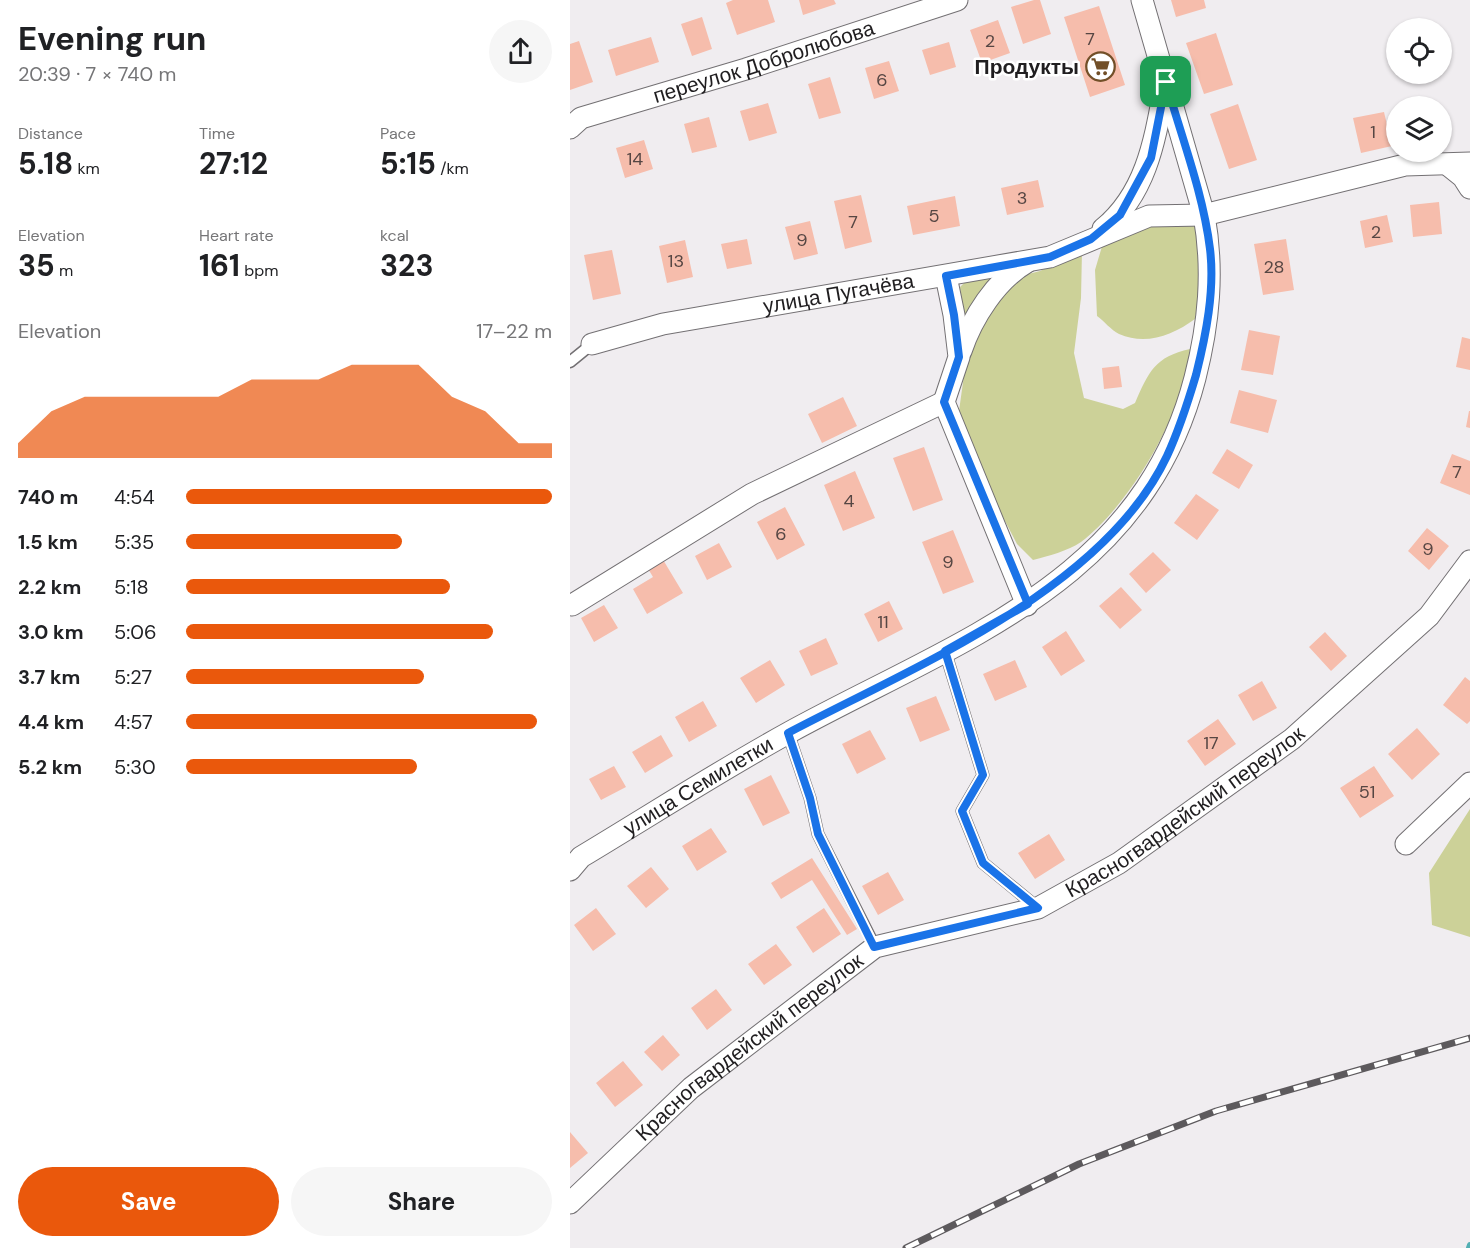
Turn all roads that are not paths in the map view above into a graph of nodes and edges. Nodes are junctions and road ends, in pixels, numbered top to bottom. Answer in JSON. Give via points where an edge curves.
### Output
{"nodes":[{"id":1,"x":957,"y":0,"type":"edge"},
{"id":2,"x":1142,"y":0,"type":"edge"},
{"id":3,"x":1166,"y":82,"type":"junction"},
{"id":4,"x":570,"y":128,"type":"edge"},
{"id":5,"x":1470,"y":163,"type":"edge"},
{"id":6,"x":1448,"y":165,"type":"junction"},
{"id":7,"x":1470,"y":189,"type":"edge"},
{"id":8,"x":1204,"y":215,"type":"junction"},
{"id":9,"x":1091,"y":239,"type":"junction"},
{"id":10,"x":1030,"y":261,"type":"junction"},
{"id":11,"x":946,"y":276,"type":"junction"},
{"id":12,"x":592,"y":344,"type":"joint"},
{"id":13,"x":959,"y":357,"type":"junction"},
{"id":14,"x":570,"y":362,"type":"edge"},
{"id":15,"x":944,"y":402,"type":"junction"},
{"id":16,"x":1470,"y":561,"type":"edge"},
{"id":17,"x":1028,"y":604,"type":"junction"},
{"id":18,"x":572,"y":605,"type":"dead end"},
{"id":19,"x":945,"y":651,"type":"junction"},
{"id":20,"x":788,"y":733,"type":"junction"},
{"id":21,"x":1470,"y":783,"type":"edge"},
{"id":22,"x":1406,"y":844,"type":"dead end"},
{"id":23,"x":570,"y":870,"type":"edge"},
{"id":24,"x":1038,"y":908,"type":"junction"},
{"id":25,"x":874,"y":947,"type":"junction"},
{"id":26,"x":570,"y":1203,"type":"edge"}],
"edges":[{"from":1,"to":4,"type":"street","name":"переулок Добролюбова","via":[[581,118]]},
{"from":2,"to":3,"type":"street","name":"улица Семилетки"},
{"from":3,"to":8,"type":"street","name":"улица Семилетки"},
{"from":3,"to":9,"type":"street","via":[[1151,158],[1120,215]]},
{"from":5,"to":6,"type":"street","name":"улица Пугачёва"},
{"from":6,"to":7,"type":"street"},
{"from":6,"to":8,"type":"street","name":"улица Пугачёва","via":[[1406,165]]},
{"from":8,"to":9,"type":"street","name":"улица Пугачёва","via":[[1149,216]]},
{"from":8,"to":17,"type":"street","name":"улица Семилетки","via":[[1210,250],[1210,288],[1203,348],[1188,403],[1166,458],[1138,502],[1094,552]]},
{"from":9,"to":10,"type":"street","name":"улица Пугачёва","via":[[1050,257]]},
{"from":10,"to":11,"type":"street","name":"улица Пугачёва"},
{"from":10,"to":13,"type":"street","via":[[1011,271],[987,302],[969,327]]},
{"from":11,"to":12,"type":"street","name":"улица Пугачёва","via":[[663,324]]},
{"from":11,"to":13,"type":"street"},
{"from":12,"to":14,"type":"lane"},
{"from":13,"to":15,"type":"street"},
{"from":15,"to":17,"type":"street"},
{"from":15,"to":18,"type":"street","via":[[752,494]]},
{"from":16,"to":24,"type":"street","name":"Красногвардейский переулок","via":[[1429,616],[1292,739],[1119,863]]},
{"from":17,"to":19,"type":"street","name":"улица Семилетки"},
{"from":19,"to":20,"type":"street","name":"улица Семилетки"},
{"from":19,"to":24,"type":"lane","via":[[983,775],[962,811],[983,863]]},
{"from":20,"to":23,"type":"street","name":"улица Семилетки","via":[[581,857]]},
{"from":20,"to":25,"type":"lane","via":[[818,834]]},
{"from":21,"to":22,"type":"street"},
{"from":24,"to":25,"type":"street","name":"Красногвардейский переулок"},
{"from":25,"to":26,"type":"street","name":"Красногвардейский переулок","via":[[691,1088]]}]}
